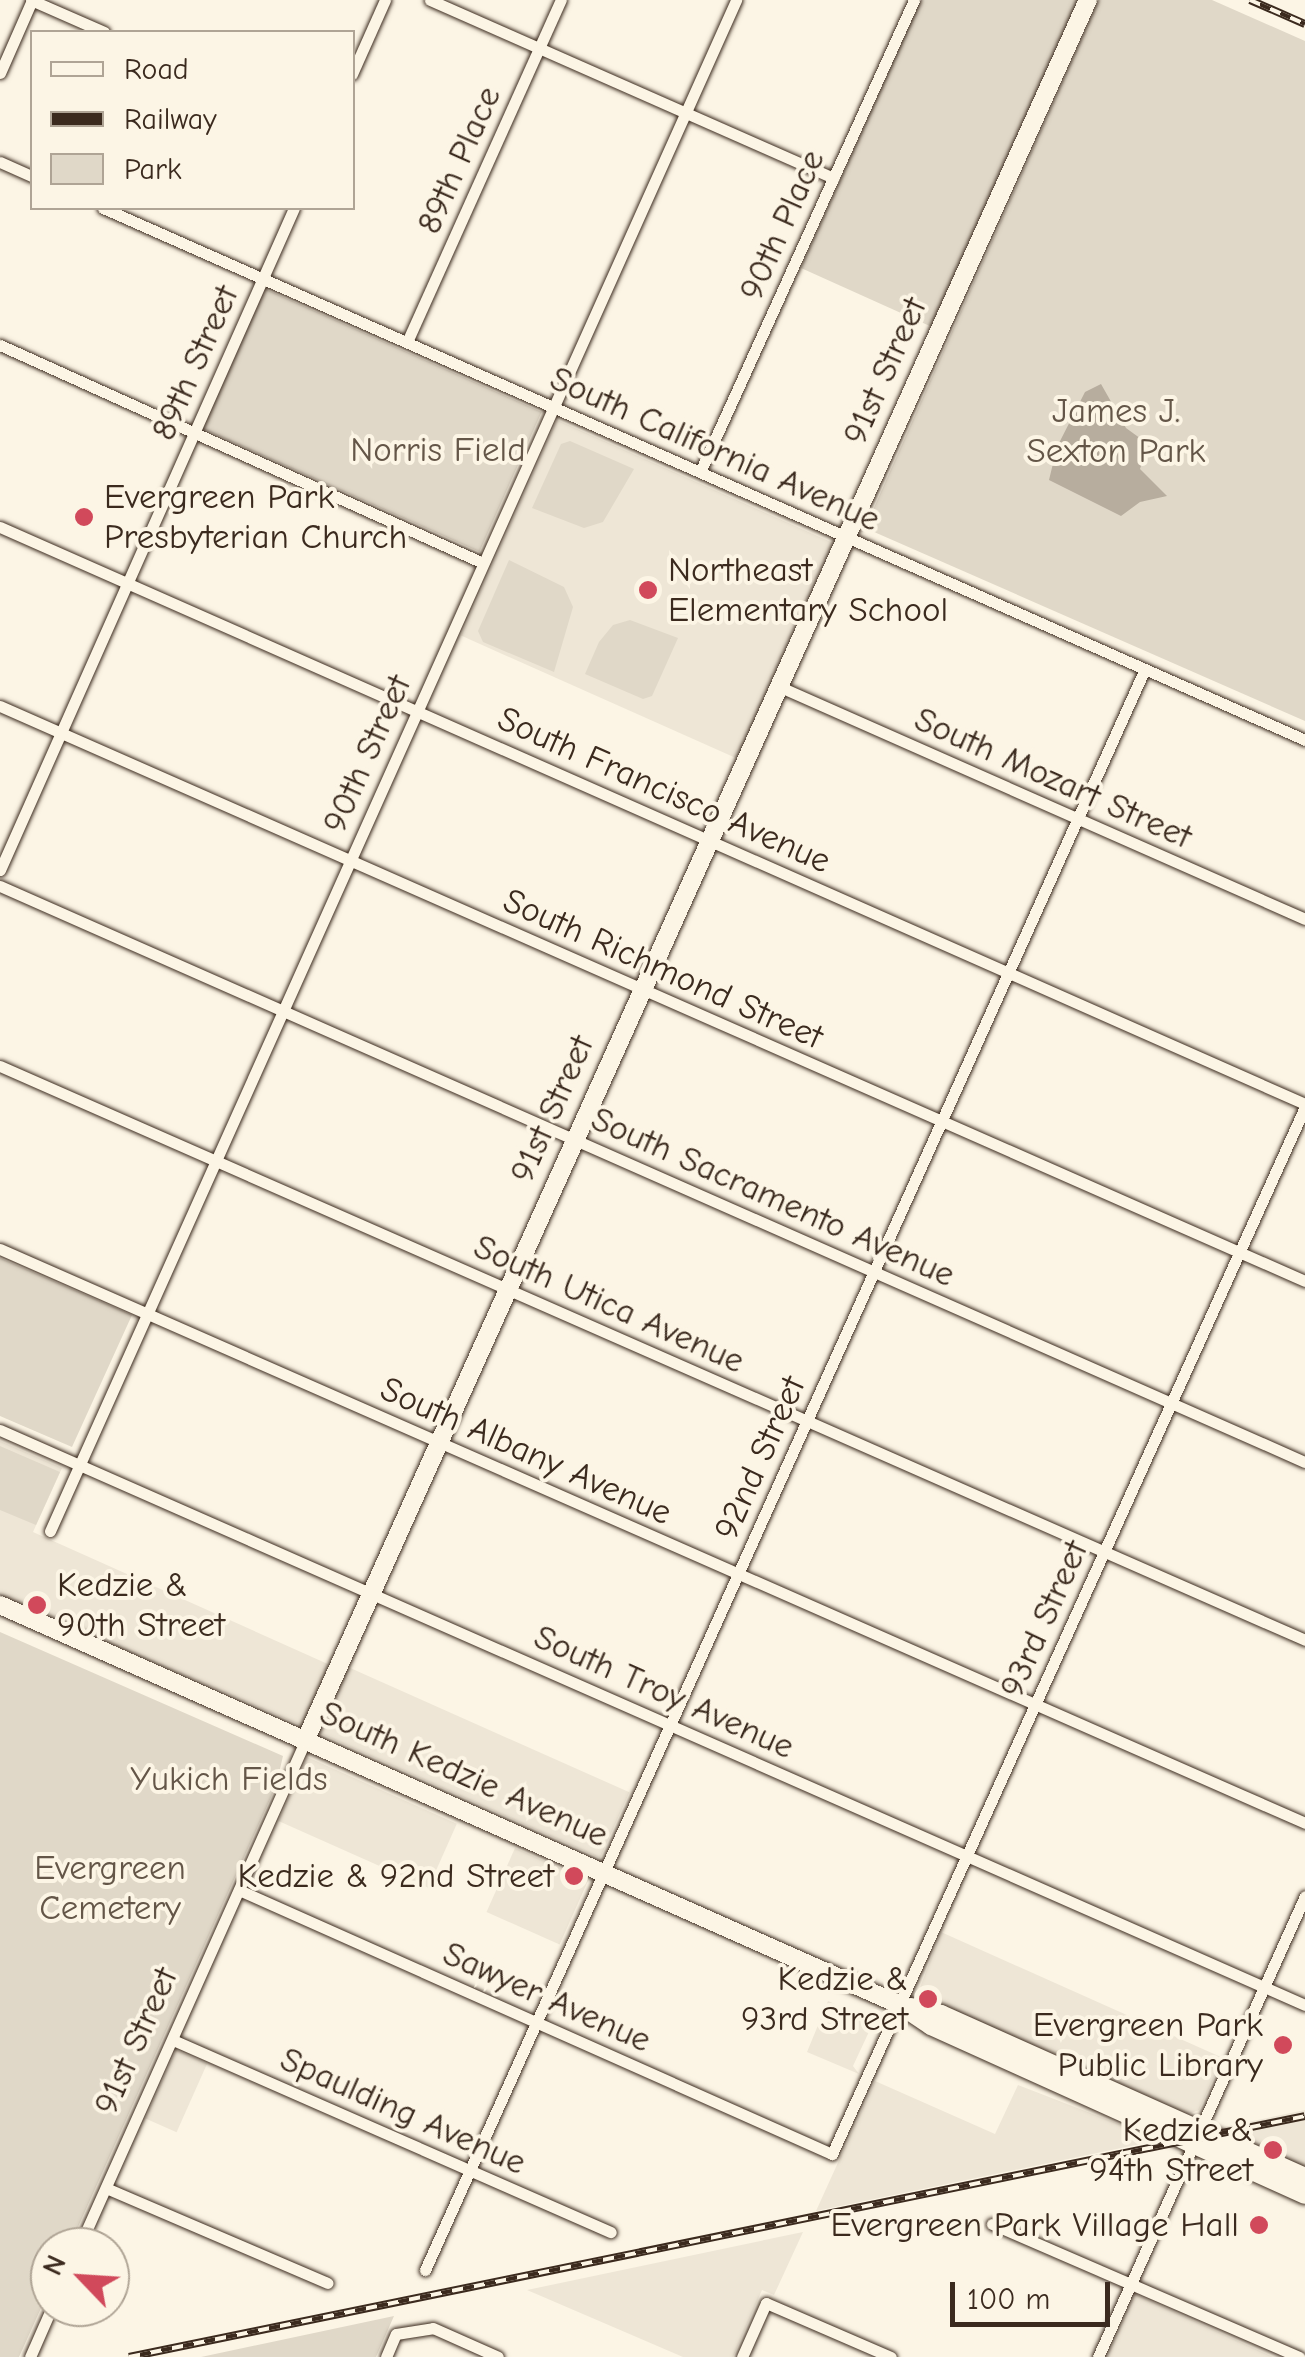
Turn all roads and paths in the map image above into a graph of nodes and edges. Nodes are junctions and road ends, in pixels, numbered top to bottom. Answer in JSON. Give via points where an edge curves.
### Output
{"nodes":[{"id":1,"x":32,"y":0,"type":"edge"},
{"id":2,"x":386,"y":0,"type":"edge"},
{"id":3,"x":430,"y":0,"type":"edge"},
{"id":4,"x":561,"y":0,"type":"edge"},
{"id":5,"x":736,"y":0,"type":"edge"},
{"id":6,"x":914,"y":0,"type":"edge"},
{"id":7,"x":1088,"y":0,"type":"edge"},
{"id":8,"x":100,"y":30,"type":"edge"},
{"id":9,"x":539,"y":48,"type":"junction"},
{"id":10,"x":355,"y":67,"type":"edge"},
{"id":11,"x":0,"y":73,"type":"edge"},
{"id":12,"x":686,"y":113,"type":"junction"},
{"id":13,"x":0,"y":162,"type":"edge"},
{"id":14,"x":30,"y":175,"type":"edge"},
{"id":15,"x":834,"y":178,"type":"junction"},
{"id":16,"x":108,"y":210,"type":"edge"},
{"id":17,"x":293,"y":210,"type":"edge"},
{"id":18,"x":262,"y":278,"type":"junction"},
{"id":19,"x":406,"y":342,"type":"junction"},
{"id":20,"x":0,"y":346,"type":"edge"},
{"id":21,"x":554,"y":407,"type":"junction"},
{"id":22,"x":194,"y":433,"type":"junction"},
{"id":23,"x":700,"y":472,"type":"junction"},
{"id":24,"x":0,"y":527,"type":"edge"},
{"id":25,"x":845,"y":536,"type":"junction"},
{"id":26,"x":483,"y":563,"type":"junction"},
{"id":27,"x":127,"y":583,"type":"junction"},
{"id":28,"x":1144,"y":669,"type":"junction"},
{"id":29,"x":778,"y":686,"type":"junction"},
{"id":30,"x":0,"y":706,"type":"edge"},
{"id":31,"x":417,"y":711,"type":"junction"},
{"id":32,"x":61,"y":732,"type":"junction"},
{"id":33,"x":1305,"y":740,"type":"edge"},
{"id":34,"x":1077,"y":818,"type":"junction"},
{"id":35,"x":708,"y":840,"type":"junction"},
{"id":36,"x":350,"y":860,"type":"junction"},
{"id":37,"x":0,"y":870,"type":"edge"},
{"id":38,"x":0,"y":886,"type":"edge"},
{"id":39,"x":1305,"y":920,"type":"edge"},
{"id":40,"x":1008,"y":973,"type":"junction"},
{"id":41,"x":641,"y":989,"type":"junction"},
{"id":42,"x":282,"y":1010,"type":"junction"},
{"id":43,"x":0,"y":1066,"type":"edge"},
{"id":44,"x":1305,"y":1105,"type":"edge"},
{"id":45,"x":942,"y":1121,"type":"junction"},
{"id":46,"x":574,"y":1140,"type":"junction"},
{"id":47,"x":215,"y":1160,"type":"junction"},
{"id":48,"x":0,"y":1250,"type":"edge"},
{"id":49,"x":1239,"y":1252,"type":"junction"},
{"id":50,"x":874,"y":1272,"type":"junction"},
{"id":51,"x":1305,"y":1281,"type":"edge"},
{"id":52,"x":507,"y":1289,"type":"junction"},
{"id":53,"x":146,"y":1314,"type":"junction"},
{"id":54,"x":1172,"y":1403,"type":"junction"},
{"id":55,"x":807,"y":1421,"type":"junction"},
{"id":56,"x":0,"y":1430,"type":"edge"},
{"id":57,"x":438,"y":1442,"type":"junction"},
{"id":58,"x":1305,"y":1462,"type":"edge"},
{"id":59,"x":78,"y":1465,"type":"junction"},
{"id":60,"x":50,"y":1531,"type":"dead end"},
{"id":61,"x":1104,"y":1552,"type":"junction"},
{"id":62,"x":738,"y":1574,"type":"junction"},
{"id":63,"x":371,"y":1594,"type":"junction"},
{"id":64,"x":0,"y":1605,"type":"edge"},
{"id":65,"x":1305,"y":1640,"type":"edge"},
{"id":66,"x":1035,"y":1704,"type":"junction"},
{"id":67,"x":670,"y":1725,"type":"junction"},
{"id":68,"x":306,"y":1739,"type":"junction"},
{"id":69,"x":1305,"y":1822,"type":"edge"},
{"id":70,"x":967,"y":1856,"type":"junction"},
{"id":71,"x":604,"y":1872,"type":"junction"},
{"id":72,"x":239,"y":1890,"type":"junction"},
{"id":73,"x":1305,"y":1896,"type":"edge"},
{"id":74,"x":1264,"y":1987,"type":"junction"},
{"id":75,"x":900,"y":2005,"type":"junction"},
{"id":76,"x":1305,"y":2005,"type":"edge"},
{"id":77,"x":536,"y":2022,"type":"junction"},
{"id":78,"x":172,"y":2040,"type":"junction"},
{"id":79,"x":1196,"y":2138,"type":"junction"},
{"id":80,"x":832,"y":2154,"type":"joint"},
{"id":81,"x":470,"y":2171,"type":"junction"},
{"id":82,"x":1305,"y":2178,"type":"edge"},
{"id":83,"x":106,"y":2188,"type":"junction"},
{"id":84,"x":1305,"y":2194,"type":"edge"},
{"id":85,"x":992,"y":2224,"type":"dead end"},
{"id":86,"x":88,"y":2227,"type":"edge"},
{"id":87,"x":611,"y":2232,"type":"dead end"},
{"id":88,"x":425,"y":2270,"type":"dead end"},
{"id":89,"x":328,"y":2282,"type":"dead end"},
{"id":90,"x":1131,"y":2284,"type":"junction"},
{"id":91,"x":43,"y":2327,"type":"edge"},
{"id":92,"x":30,"y":2357,"type":"edge"},
{"id":93,"x":386,"y":2357,"type":"edge"},
{"id":94,"x":498,"y":2357,"type":"edge"},
{"id":95,"x":742,"y":2357,"type":"edge"},
{"id":96,"x":891,"y":2357,"type":"edge"},
{"id":97,"x":1098,"y":2357,"type":"edge"},
{"id":98,"x":1300,"y":2357,"type":"edge"}],
"edges":[{"from":1,"to":8,"type":"street"},
{"from":1,"to":11,"type":"street"},
{"from":2,"to":10,"type":"street"},
{"from":3,"to":9,"type":"street"},
{"from":4,"to":9,"type":"street","name":"89th Place"},
{"from":5,"to":12,"type":"street","name":"90th Street"},
{"from":6,"to":15,"type":"street","name":"90th Place"},
{"from":7,"to":25,"type":"street","name":"91st Street"},
{"from":9,"to":12,"type":"street"},
{"from":9,"to":19,"type":"street","name":"89th Place"},
{"from":12,"to":15,"type":"street"},
{"from":12,"to":21,"type":"street","name":"90th Street"},
{"from":13,"to":14,"type":"street"},
{"from":15,"to":23,"type":"street","name":"90th Place"},
{"from":16,"to":18,"type":"street","name":"South California Avenue"},
{"from":17,"to":18,"type":"street","name":"89th Street"},
{"from":18,"to":19,"type":"street","name":"South California Avenue"},
{"from":18,"to":22,"type":"street","name":"89th Street"},
{"from":19,"to":21,"type":"street","name":"South California Avenue"},
{"from":20,"to":22,"type":"street"},
{"from":21,"to":23,"type":"street","name":"South California Avenue"},
{"from":21,"to":26,"type":"street","name":"90th Street"},
{"from":22,"to":26,"type":"street"},
{"from":22,"to":27,"type":"street","name":"89th Street"},
{"from":23,"to":25,"type":"street","name":"South California Avenue"},
{"from":24,"to":27,"type":"street","name":"South Francisco Avenue"},
{"from":25,"to":28,"type":"street","name":"South California Avenue"},
{"from":25,"to":29,"type":"street","name":"91st Street"},
{"from":26,"to":31,"type":"street","name":"90th Street"},
{"from":27,"to":31,"type":"street","name":"South Francisco Avenue"},
{"from":27,"to":32,"type":"street","name":"89th Street"},
{"from":28,"to":33,"type":"street","name":"South California Avenue"},
{"from":28,"to":34,"type":"street","name":"92nd Street"},
{"from":29,"to":34,"type":"street","name":"South Mozart Street"},
{"from":29,"to":35,"type":"street","name":"91st Street"},
{"from":30,"to":32,"type":"street","name":"South Richmond Street"},
{"from":31,"to":35,"type":"street","name":"South Francisco Avenue"},
{"from":31,"to":36,"type":"street","name":"90th Street"},
{"from":32,"to":36,"type":"street","name":"South Richmond Street"},
{"from":32,"to":37,"type":"street","name":"89th Street"},
{"from":34,"to":39,"type":"street","name":"South Mozart Street"},
{"from":34,"to":40,"type":"street","name":"92nd Street"},
{"from":35,"to":40,"type":"street","name":"South Francisco Avenue"},
{"from":35,"to":41,"type":"street","name":"91st Street"},
{"from":36,"to":41,"type":"street","name":"South Richmond Street"},
{"from":36,"to":42,"type":"street","name":"90th Street"},
{"from":38,"to":42,"type":"street","name":"South Sacramento Avenue"},
{"from":40,"to":44,"type":"street","name":"South Francisco Avenue"},
{"from":40,"to":45,"type":"street","name":"92nd Street"},
{"from":41,"to":45,"type":"street","name":"South Richmond Street"},
{"from":41,"to":46,"type":"street","name":"91st Street"},
{"from":42,"to":46,"type":"street","name":"South Sacramento Avenue"},
{"from":42,"to":47,"type":"street","name":"90th Street"},
{"from":43,"to":47,"type":"street","name":"South Utica Avenue"},
{"from":44,"to":49,"type":"street","name":"93rd Street"},
{"from":45,"to":49,"type":"street","name":"South Richmond Street"},
{"from":45,"to":50,"type":"street","name":"92nd Street"},
{"from":46,"to":50,"type":"street","name":"South Sacramento Avenue"},
{"from":46,"to":52,"type":"street","name":"91st Street"},
{"from":47,"to":52,"type":"street","name":"South Utica Avenue"},
{"from":47,"to":53,"type":"street","name":"90th Street"},
{"from":48,"to":53,"type":"street","name":"South Albany Avenue"},
{"from":49,"to":51,"type":"street","name":"South Richmond Street"},
{"from":49,"to":54,"type":"street","name":"93rd Street"},
{"from":50,"to":54,"type":"street","name":"South Sacramento Avenue"},
{"from":50,"to":55,"type":"street","name":"92nd Street"},
{"from":52,"to":55,"type":"street","name":"South Utica Avenue"},
{"from":52,"to":57,"type":"street","name":"91st Street"},
{"from":53,"to":57,"type":"street","name":"South Albany Avenue"},
{"from":53,"to":59,"type":"street","name":"90th Street"},
{"from":54,"to":58,"type":"street","name":"South Sacramento Avenue"},
{"from":54,"to":61,"type":"street","name":"93rd Street"},
{"from":55,"to":61,"type":"street","name":"South Utica Avenue"},
{"from":55,"to":62,"type":"street","name":"92nd Street"},
{"from":56,"to":59,"type":"street","name":"South Troy Avenue"},
{"from":57,"to":62,"type":"street","name":"South Albany Avenue"},
{"from":57,"to":63,"type":"street","name":"91st Street"},
{"from":59,"to":60,"type":"street","name":"90th Street"},
{"from":59,"to":63,"type":"street","name":"South Troy Avenue"},
{"from":61,"to":65,"type":"street","name":"South Utica Avenue"},
{"from":61,"to":66,"type":"street","name":"93rd Street"},
{"from":62,"to":66,"type":"street","name":"South Albany Avenue"},
{"from":62,"to":67,"type":"street","name":"92nd Street"},
{"from":63,"to":67,"type":"street","name":"South Troy Avenue"},
{"from":63,"to":68,"type":"street","name":"91st Street"},
{"from":64,"to":68,"type":"street","name":"South Kedzie Avenue"},
{"from":66,"to":69,"type":"street","name":"South Albany Avenue"},
{"from":66,"to":70,"type":"street","name":"93rd Street"},
{"from":67,"to":70,"type":"street","name":"South Troy Avenue"},
{"from":67,"to":71,"type":"street","name":"92nd Street"},
{"from":68,"to":71,"type":"street","name":"South Kedzie Avenue"},
{"from":68,"to":72,"type":"street","name":"91st Street"},
{"from":70,"to":74,"type":"street","name":"South Troy Avenue"},
{"from":70,"to":75,"type":"street","name":"93rd Street"},
{"from":71,"to":75,"type":"street","name":"South Kedzie Avenue"},
{"from":71,"to":77,"type":"street","name":"92nd Street"},
{"from":72,"to":77,"type":"street","name":"Sawyer Avenue"},
{"from":72,"to":78,"type":"street","name":"91st Street"},
{"from":73,"to":74,"type":"street"},
{"from":74,"to":76,"type":"street","name":"South Troy Avenue"},
{"from":74,"to":79,"type":"street"},
{"from":75,"to":79,"type":"street","name":"South Kedzie Avenue","via":[[941,2014]]},
{"from":75,"to":80,"type":"street","name":"93rd Street"},
{"from":77,"to":80,"type":"street","name":"Sawyer Avenue"},
{"from":77,"to":81,"type":"street","name":"92nd Street"},
{"from":78,"to":81,"type":"street","name":"Spaulding Avenue"},
{"from":78,"to":83,"type":"street","name":"91st Street"},
{"from":79,"to":82,"type":"street","name":"South Kedzie Avenue"},
{"from":79,"to":84,"type":"street","name":"South Kedzie Avenue"},
{"from":79,"to":90,"type":"street"},
{"from":81,"to":87,"type":"street","name":"Spaulding Avenue"},
{"from":81,"to":88,"type":"street","name":"92nd Street"},
{"from":83,"to":86,"type":"street","name":"91st Street"},
{"from":83,"to":89,"type":"street"},
{"from":85,"to":90,"type":"street"},
{"from":90,"to":97,"type":"street"},
{"from":90,"to":98,"type":"street"},
{"from":91,"to":92,"type":"street"},
{"from":93,"to":94,"type":"street","via":[[396,2334],[433,2328]]},
{"from":95,"to":96,"type":"street","via":[[766,2303]]}]}
